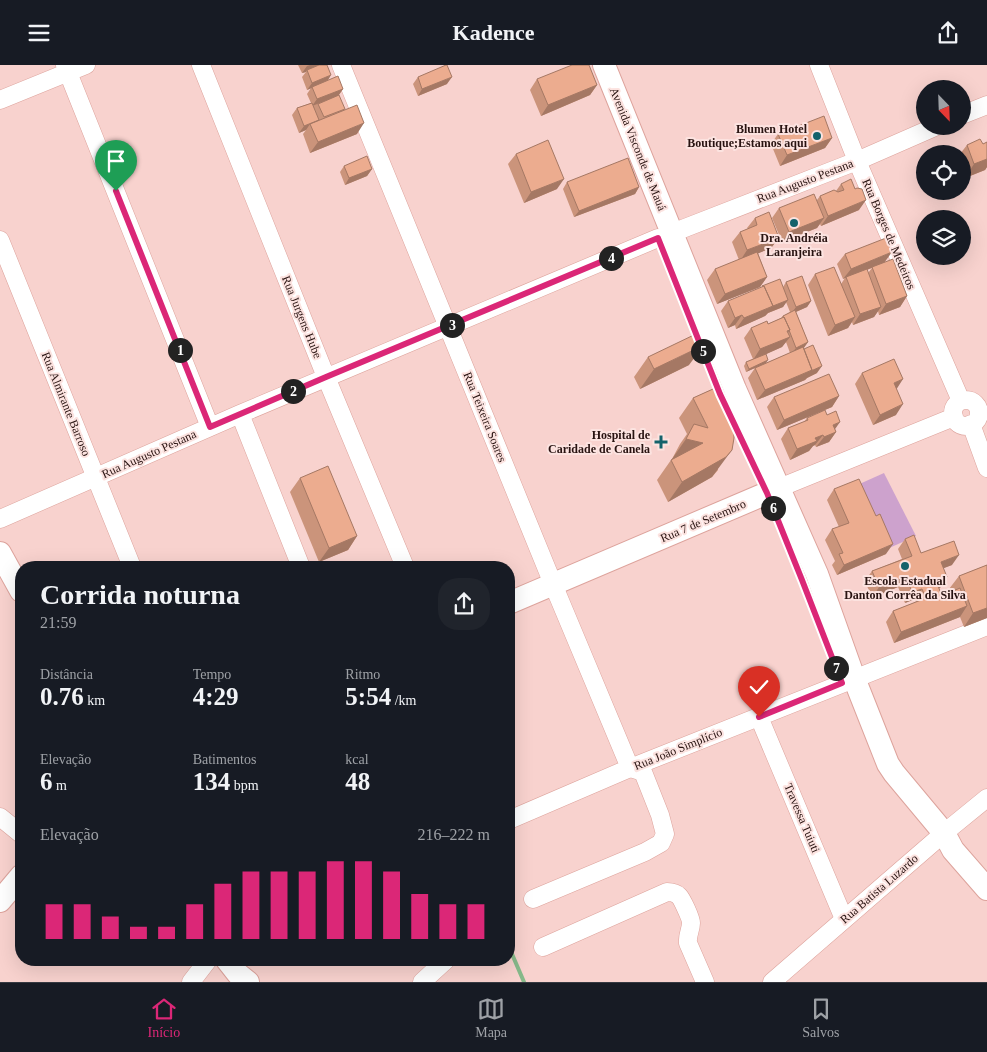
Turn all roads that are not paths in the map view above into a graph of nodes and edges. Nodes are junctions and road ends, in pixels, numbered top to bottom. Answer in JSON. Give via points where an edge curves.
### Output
{"nodes":[{"id":1,"x":86,"y":65,"type":"edge"},
{"id":2,"x":200,"y":65,"type":"edge"},
{"id":3,"x":341,"y":65,"type":"edge"},
{"id":4,"x":591,"y":65,"type":"edge"},
{"id":5,"x":604,"y":65,"type":"edge"},
{"id":6,"x":819,"y":65,"type":"edge"},
{"id":7,"x":67,"y":69,"type":"edge"},
{"id":8,"x":0,"y":101,"type":"edge"},
{"id":9,"x":987,"y":105,"type":"edge"},
{"id":10,"x":971,"y":111,"type":"edge"},
{"id":11,"x":916,"y":135,"type":"edge"},
{"id":12,"x":857,"y":161,"type":"junction"},
{"id":13,"x":665,"y":235,"type":"junction"},
{"id":14,"x":0,"y":241,"type":"edge"},
{"id":15,"x":448,"y":327,"type":"junction"},
{"id":16,"x":326,"y":377,"type":"junction"},
{"id":17,"x":961,"y":401,"type":"junction"},
{"id":18,"x":982,"y":406,"type":"edge"},
{"id":19,"x":240,"y":414,"type":"junction"},
{"id":20,"x":954,"y":417,"type":"junction"},
{"id":21,"x":970,"y":424,"type":"junction"},
{"id":22,"x":210,"y":427,"type":"junction"},
{"id":23,"x":987,"y":468,"type":"edge"},
{"id":24,"x":95,"y":478,"type":"junction"},
{"id":25,"x":773,"y":491,"type":"junction"},
{"id":26,"x":0,"y":519,"type":"edge"},
{"id":27,"x":0,"y":553,"type":"edge"},
{"id":28,"x":130,"y":561,"type":"edge"},
{"id":29,"x":299,"y":561,"type":"edge"},
{"id":30,"x":403,"y":561,"type":"edge"},
{"id":31,"x":15,"y":580,"type":"edge"},
{"id":32,"x":553,"y":585,"type":"junction"},
{"id":33,"x":515,"y":601,"type":"edge"},
{"id":34,"x":987,"y":626,"type":"edge"},
{"id":35,"x":848,"y":681,"type":"junction"},
{"id":36,"x":759,"y":717,"type":"junction"},
{"id":37,"x":630,"y":768,"type":"junction"},
{"id":38,"x":987,"y":798,"type":"edge"},
{"id":39,"x":0,"y":817,"type":"edge"},
{"id":40,"x":515,"y":817,"type":"edge"},
{"id":41,"x":15,"y":830,"type":"edge"},
{"id":42,"x":945,"y":841,"type":"junction"},
{"id":43,"x":15,"y":883,"type":"edge"},
{"id":44,"x":987,"y":889,"type":"edge"},
{"id":45,"x":534,"y":899,"type":"dead end"},
{"id":46,"x":0,"y":901,"type":"edge"},
{"id":47,"x":844,"y":919,"type":"junction"},
{"id":48,"x":543,"y":947,"type":"dead end"},
{"id":49,"x":203,"y":966,"type":"edge"},
{"id":50,"x":231,"y":966,"type":"edge"},
{"id":51,"x":439,"y":966,"type":"edge"},
{"id":52,"x":191,"y":982,"type":"edge"},
{"id":53,"x":248,"y":982,"type":"edge"},
{"id":54,"x":422,"y":982,"type":"edge"},
{"id":55,"x":705,"y":982,"type":"edge"},
{"id":56,"x":772,"y":982,"type":"edge"}],
"edges":[{"from":1,"to":7,"type":"street"},
{"from":2,"to":16,"type":"street","name":"Rua Jurgens Hube"},
{"from":3,"to":15,"type":"street","name":"Rua Teixeira Soares"},
{"from":4,"to":13,"type":"main road","name":"Avenida Visconde de Mauá"},
{"from":5,"to":13,"type":"main road","name":"Avenida Visconde de Mauá"},
{"from":6,"to":12,"type":"street","name":"Rua Borges de Medeiros"},
{"from":7,"to":8,"type":"street"},
{"from":7,"to":22,"type":"street"},
{"from":9,"to":10,"type":"street"},
{"from":11,"to":12,"type":"street","name":"Rua Augusto Pestana"},
{"from":12,"to":13,"type":"street","name":"Rua Augusto Pestana"},
{"from":12,"to":17,"type":"street","name":"Rua Borges de Medeiros"},
{"from":13,"to":15,"type":"street","name":"Rua Augusto Pestana"},
{"from":13,"to":25,"type":"main road","name":"Avenida Visconde de Mauá","via":[[728,391]]},
{"from":14,"to":24,"type":"street","name":"Rua Almirante Barroso"},
{"from":15,"to":16,"type":"street","name":"Rua Augusto Pestana"},
{"from":15,"to":32,"type":"street","name":"Rua Teixeira Soares"},
{"from":16,"to":19,"type":"street","name":"Rua Augusto Pestana"},
{"from":16,"to":30,"type":"street","name":"Rua Jurgens Hube"},
{"from":17,"to":18,"type":"street"},
{"from":17,"to":20,"type":"street","via":[[954,409]]},
{"from":18,"to":21,"type":"street","via":[[976,420]]},
{"from":19,"to":22,"type":"street","name":"Rua Augusto Pestana"},
{"from":19,"to":29,"type":"street"},
{"from":20,"to":21,"type":"street","via":[[959,423]]},
{"from":20,"to":25,"type":"street","name":"Rua 7 de Setembro"},
{"from":21,"to":23,"type":"street"},
{"from":22,"to":24,"type":"street","name":"Rua Augusto Pestana"},
{"from":24,"to":26,"type":"street","name":"Rua Augusto Pestana"},
{"from":24,"to":28,"type":"street","name":"Rua Almirante Barroso"},
{"from":25,"to":32,"type":"main road","name":"Rua 7 de Setembro"},
{"from":25,"to":35,"type":"main road","name":"Avenida Visconde de Mauá"},
{"from":27,"to":31,"type":"main road"},
{"from":32,"to":33,"type":"main road","name":"Rua 7 de Setembro"},
{"from":32,"to":37,"type":"street","name":"Rua Teixeira Soares"},
{"from":34,"to":35,"type":"street","name":"Rua João Simplício"},
{"from":35,"to":36,"type":"street","name":"Rua João Simplício"},
{"from":35,"to":42,"type":"main road","name":"Avenida Visconde de Mauá","via":[[888,765]]},
{"from":36,"to":37,"type":"street","name":"Rua João Simplício"},
{"from":36,"to":47,"type":"street","name":"Travessa Tuiuti"},
{"from":37,"to":40,"type":"street","name":"Rua João Simplício"},
{"from":37,"to":45,"type":"street","via":[[643,772],[665,834],[661,843]]},
{"from":38,"to":42,"type":"street","name":"Rua Batista Luzardo"},
{"from":39,"to":41,"type":"street"},
{"from":42,"to":44,"type":"main road","name":"Avenida Visconde de Mauá"},
{"from":42,"to":47,"type":"street","name":"Rua Batista Luzardo"},
{"from":43,"to":46,"type":"main road"},
{"from":47,"to":56,"type":"street","name":"Rua Batista Luzardo"},
{"from":48,"to":55,"type":"street","via":[[673,892],[679,896],[691,919],[688,943]]},
{"from":49,"to":52,"type":"street"},
{"from":50,"to":53,"type":"main road"},
{"from":51,"to":54,"type":"street"}]}
